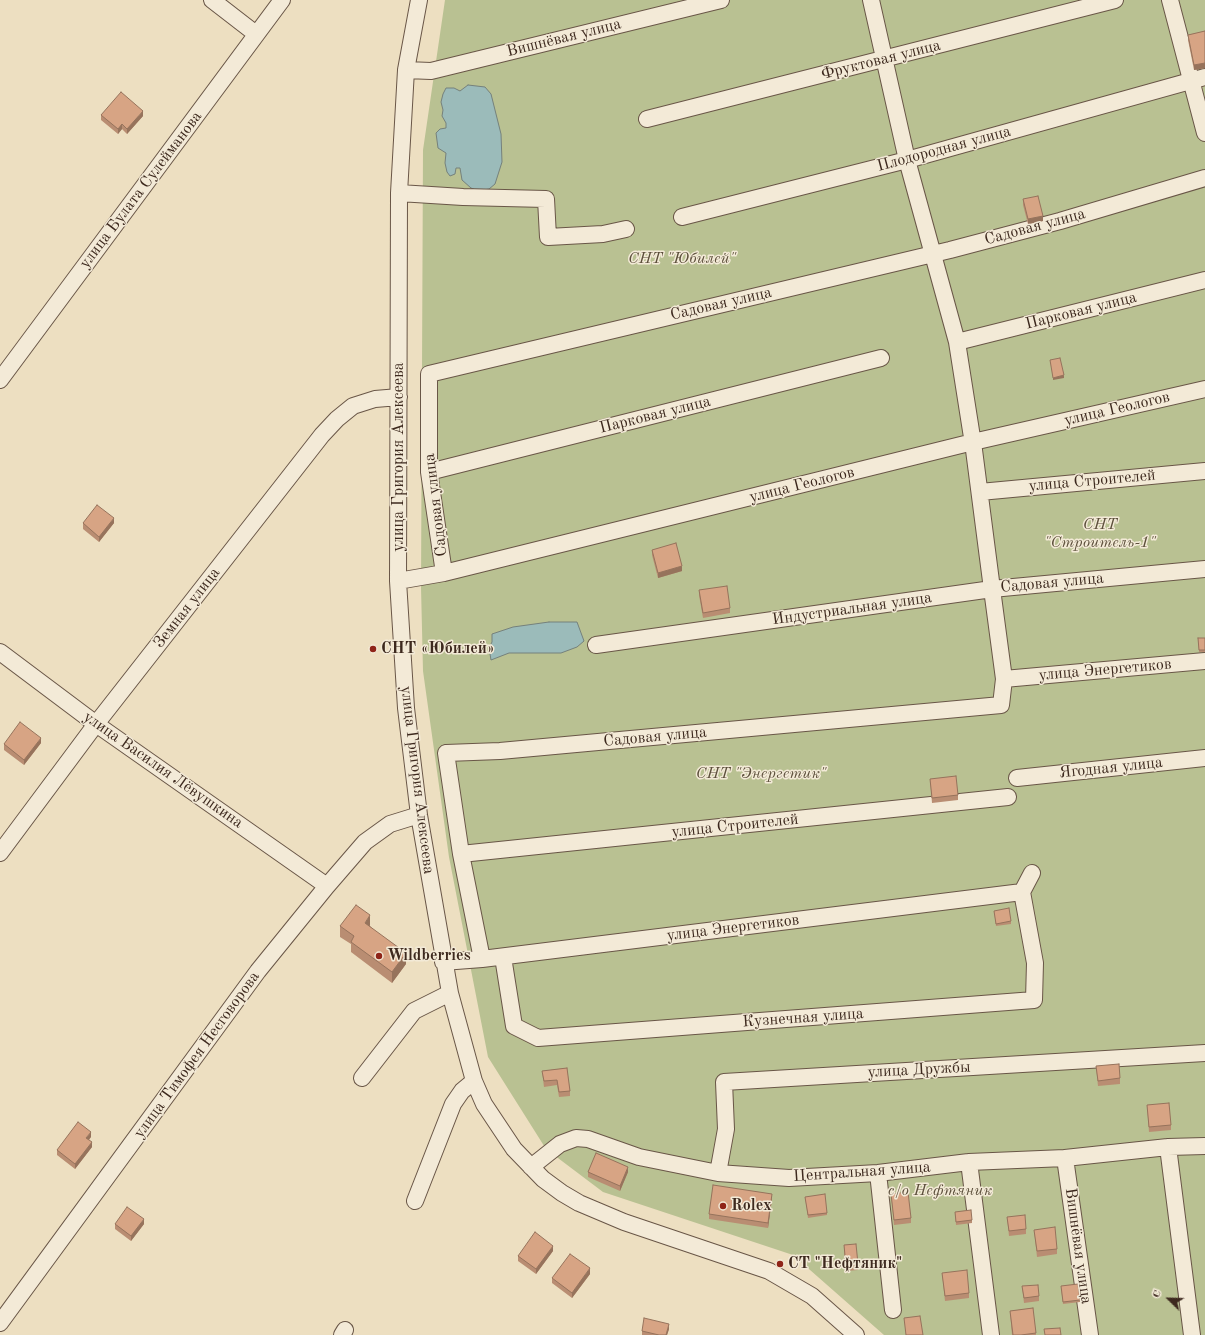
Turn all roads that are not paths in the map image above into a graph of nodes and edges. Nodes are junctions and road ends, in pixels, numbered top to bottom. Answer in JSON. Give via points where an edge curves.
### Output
{"nodes":[{"id":1,"x":212,"y":0,"type":"edge"},
{"id":2,"x":282,"y":0,"type":"edge"},
{"id":3,"x":419,"y":0,"type":"edge"},
{"id":4,"x":721,"y":0,"type":"edge"},
{"id":5,"x":871,"y":0,"type":"edge"},
{"id":6,"x":1115,"y":0,"type":"edge"},
{"id":7,"x":1170,"y":0,"type":"edge"},
{"id":8,"x":256,"y":34,"type":"junction"},
{"id":9,"x":885,"y":59,"type":"junction"},
{"id":10,"x":406,"y":70,"type":"junction"},
{"id":11,"x":1198,"y":78,"type":"edge"},
{"id":12,"x":647,"y":119,"type":"dead end"},
{"id":13,"x":1205,"y":133,"type":"edge"},
{"id":14,"x":907,"y":160,"type":"junction"},
{"id":15,"x":1205,"y":178,"type":"edge"},
{"id":16,"x":399,"y":193,"type":"junction"},
{"id":17,"x":682,"y":217,"type":"dead end"},
{"id":18,"x":626,"y":229,"type":"dead end"},
{"id":19,"x":933,"y":253,"type":"junction"},
{"id":20,"x":1205,"y":280,"type":"edge"},
{"id":21,"x":957,"y":342,"type":"junction"},
{"id":22,"x":881,"y":358,"type":"dead end"},
{"id":23,"x":0,"y":380,"type":"edge"},
{"id":24,"x":1205,"y":389,"type":"edge"},
{"id":25,"x":399,"y":397,"type":"junction"},
{"id":26,"x":973,"y":446,"type":"junction"},
{"id":27,"x":1205,"y":471,"type":"edge"},
{"id":28,"x":429,"y":472,"type":"junction"},
{"id":29,"x":980,"y":492,"type":"junction"},
{"id":30,"x":1205,"y":569,"type":"edge"},
{"id":31,"x":444,"y":573,"type":"junction"},
{"id":32,"x":398,"y":581,"type":"junction"},
{"id":33,"x":992,"y":589,"type":"junction"},
{"id":34,"x":596,"y":645,"type":"dead end"},
{"id":35,"x":0,"y":652,"type":"edge"},
{"id":36,"x":1205,"y":661,"type":"edge"},
{"id":37,"x":1004,"y":679,"type":"junction"},
{"id":38,"x":96,"y":724,"type":"junction"},
{"id":39,"x":1205,"y":758,"type":"edge"},
{"id":40,"x":1017,"y":778,"type":"dead end"},
{"id":41,"x":1008,"y":797,"type":"dead end"},
{"id":42,"x":419,"y":815,"type":"junction"},
{"id":43,"x":0,"y":853,"type":"edge"},
{"id":44,"x":461,"y":854,"type":"junction"},
{"id":45,"x":1032,"y":873,"type":"dead end"},
{"id":46,"x":327,"y":886,"type":"junction"},
{"id":47,"x":1022,"y":892,"type":"junction"},
{"id":48,"x":503,"y":957,"type":"junction"},
{"id":49,"x":482,"y":959,"type":"junction"},
{"id":50,"x":444,"y":962,"type":"junction"},
{"id":51,"x":450,"y":993,"type":"junction"},
{"id":52,"x":1205,"y":1053,"type":"edge"},
{"id":53,"x":362,"y":1078,"type":"dead end"},
{"id":54,"x":474,"y":1081,"type":"junction"},
{"id":55,"x":1205,"y":1146,"type":"edge"},
{"id":56,"x":1168,"y":1147,"type":"junction"},
{"id":57,"x":1065,"y":1158,"type":"junction"},
{"id":58,"x":969,"y":1162,"type":"junction"},
{"id":59,"x":531,"y":1167,"type":"junction"},
{"id":60,"x":718,"y":1173,"type":"junction"},
{"id":61,"x":878,"y":1173,"type":"junction"},
{"id":62,"x":415,"y":1201,"type":"dead end"},
{"id":63,"x":893,"y":1310,"type":"dead end"},
{"id":64,"x":0,"y":1323,"type":"edge"},
{"id":65,"x":856,"y":1335,"type":"edge"},
{"id":66,"x":991,"y":1335,"type":"edge"},
{"id":67,"x":1090,"y":1335,"type":"edge"},
{"id":68,"x":1192,"y":1335,"type":"edge"}],
"edges":[{"from":1,"to":8,"type":"street"},
{"from":2,"to":8,"type":"street","name":"улица Булата Сулейманова"},
{"from":3,"to":10,"type":"street","name":"улица Григория Алексеева"},
{"from":4,"to":10,"type":"street","name":"Вишнёвая улица","via":[[431,71]]},
{"from":5,"to":9,"type":"street","name":"Садовая улица"},
{"from":6,"to":9,"type":"street","name":"Фруктовая улица"},
{"from":7,"to":11,"type":"street"},
{"from":8,"to":23,"type":"street","name":"улица Булата Сулейманова"},
{"from":9,"to":12,"type":"street","name":"Фруктовая улица"},
{"from":9,"to":14,"type":"street","name":"Садовая улица"},
{"from":10,"to":16,"type":"street","name":"улица Григория Алексеева"},
{"from":11,"to":13,"type":"street"},
{"from":11,"to":14,"type":"street","name":"Плодородная улица"},
{"from":14,"to":17,"type":"street","name":"Плодородная улица"},
{"from":14,"to":19,"type":"street","name":"Садовая улица"},
{"from":15,"to":19,"type":"street","name":"Садовая улица","via":[[1060,221]]},
{"from":16,"to":18,"type":"street","via":[[546,199],[548,236],[603,234]]},
{"from":16,"to":25,"type":"street","name":"улица Григория Алексеева"},
{"from":19,"to":21,"type":"street","name":"Садовая улица"},
{"from":19,"to":28,"type":"street","name":"Садовая улица","via":[[429,374]]},
{"from":20,"to":21,"type":"street","name":"Парковая улица"},
{"from":21,"to":26,"type":"street","name":"Садовая улица"},
{"from":22,"to":28,"type":"street","name":"Парковая улица"},
{"from":24,"to":26,"type":"street","name":"улица Геологов"},
{"from":25,"to":32,"type":"street","name":"улица Григория Алексеева"},
{"from":25,"to":38,"type":"street","name":"Земная улица","via":[[375,398],[353,406],[322,435]]},
{"from":26,"to":29,"type":"street","name":"Садовая улица"},
{"from":26,"to":31,"type":"street","name":"улица Геологов"},
{"from":27,"to":29,"type":"street","name":"улица Строителей"},
{"from":28,"to":31,"type":"street","name":"Садовая улица"},
{"from":29,"to":33,"type":"street","name":"Садовая улица"},
{"from":30,"to":33,"type":"street","name":"Садовая улица"},
{"from":31,"to":32,"type":"street","name":"улица Геологов"},
{"from":32,"to":42,"type":"street","name":"улица Григория Алексеева","via":[[406,708]]},
{"from":33,"to":34,"type":"street","name":"Индустриальная улица"},
{"from":33,"to":37,"type":"street"},
{"from":35,"to":38,"type":"street","name":"улица Василия Лёвушкина"},
{"from":36,"to":37,"type":"street","name":"улица Энергетиков"},
{"from":37,"to":44,"type":"street","name":"Садовая улица","via":[[1001,705],[446,754]]},
{"from":38,"to":43,"type":"street","name":"Земная улица"},
{"from":38,"to":46,"type":"street","name":"улица Василия Лёвушкина"},
{"from":39,"to":40,"type":"street","name":"Ягодная улица"},
{"from":41,"to":44,"type":"street","name":"улица Строителей"},
{"from":42,"to":46,"type":"street","name":"улица Тимофея Несговорова","via":[[390,824],[365,842]]},
{"from":42,"to":50,"type":"street","name":"улица Григория Алексеева"},
{"from":44,"to":49,"type":"street","name":"Садовая улица"},
{"from":45,"to":47,"type":"street"},
{"from":46,"to":64,"type":"street","name":"улица Тимофея Несговорова","via":[[258,971]]},
{"from":47,"to":48,"type":"street","name":"улица Энергетиков"},
{"from":47,"to":48,"type":"street","name":"Кузнечная улица","via":[[1035,964],[1034,1000],[538,1038],[514,1026]]},
{"from":48,"to":49,"type":"street","name":"улица Энергетиков"},
{"from":49,"to":50,"type":"street","name":"улица Энергетиков"},
{"from":50,"to":51,"type":"street","name":"улица Григория Алексеева"},
{"from":51,"to":53,"type":"street","via":[[414,1011]]},
{"from":51,"to":54,"type":"street","name":"улица Григория Алексеева"},
{"from":52,"to":60,"type":"street","name":"улица Дружбы","via":[[724,1082],[726,1129]]},
{"from":54,"to":59,"type":"street","name":"улица Григория Алексеева","via":[[484,1104],[514,1149]]},
{"from":54,"to":62,"type":"street","via":[[462,1090],[453,1104]]},
{"from":55,"to":56,"type":"street","name":"Центральная улица"},
{"from":56,"to":57,"type":"street","name":"Центральная улица"},
{"from":56,"to":68,"type":"street"},
{"from":57,"to":58,"type":"street","name":"Центральная улица"},
{"from":57,"to":67,"type":"street","name":"Вишнёвая улица"},
{"from":58,"to":61,"type":"street","name":"Центральная улица"},
{"from":58,"to":66,"type":"street"},
{"from":59,"to":60,"type":"street","name":"Центральная улица","via":[[560,1144],[576,1138],[588,1139],[639,1157]]},
{"from":59,"to":65,"type":"street","name":"улица Григория Алексеева","via":[[562,1193],[600,1213],[769,1271],[812,1296]]},
{"from":60,"to":61,"type":"street","name":"Центральная улица","via":[[789,1178]]},
{"from":61,"to":63,"type":"street"}]}
